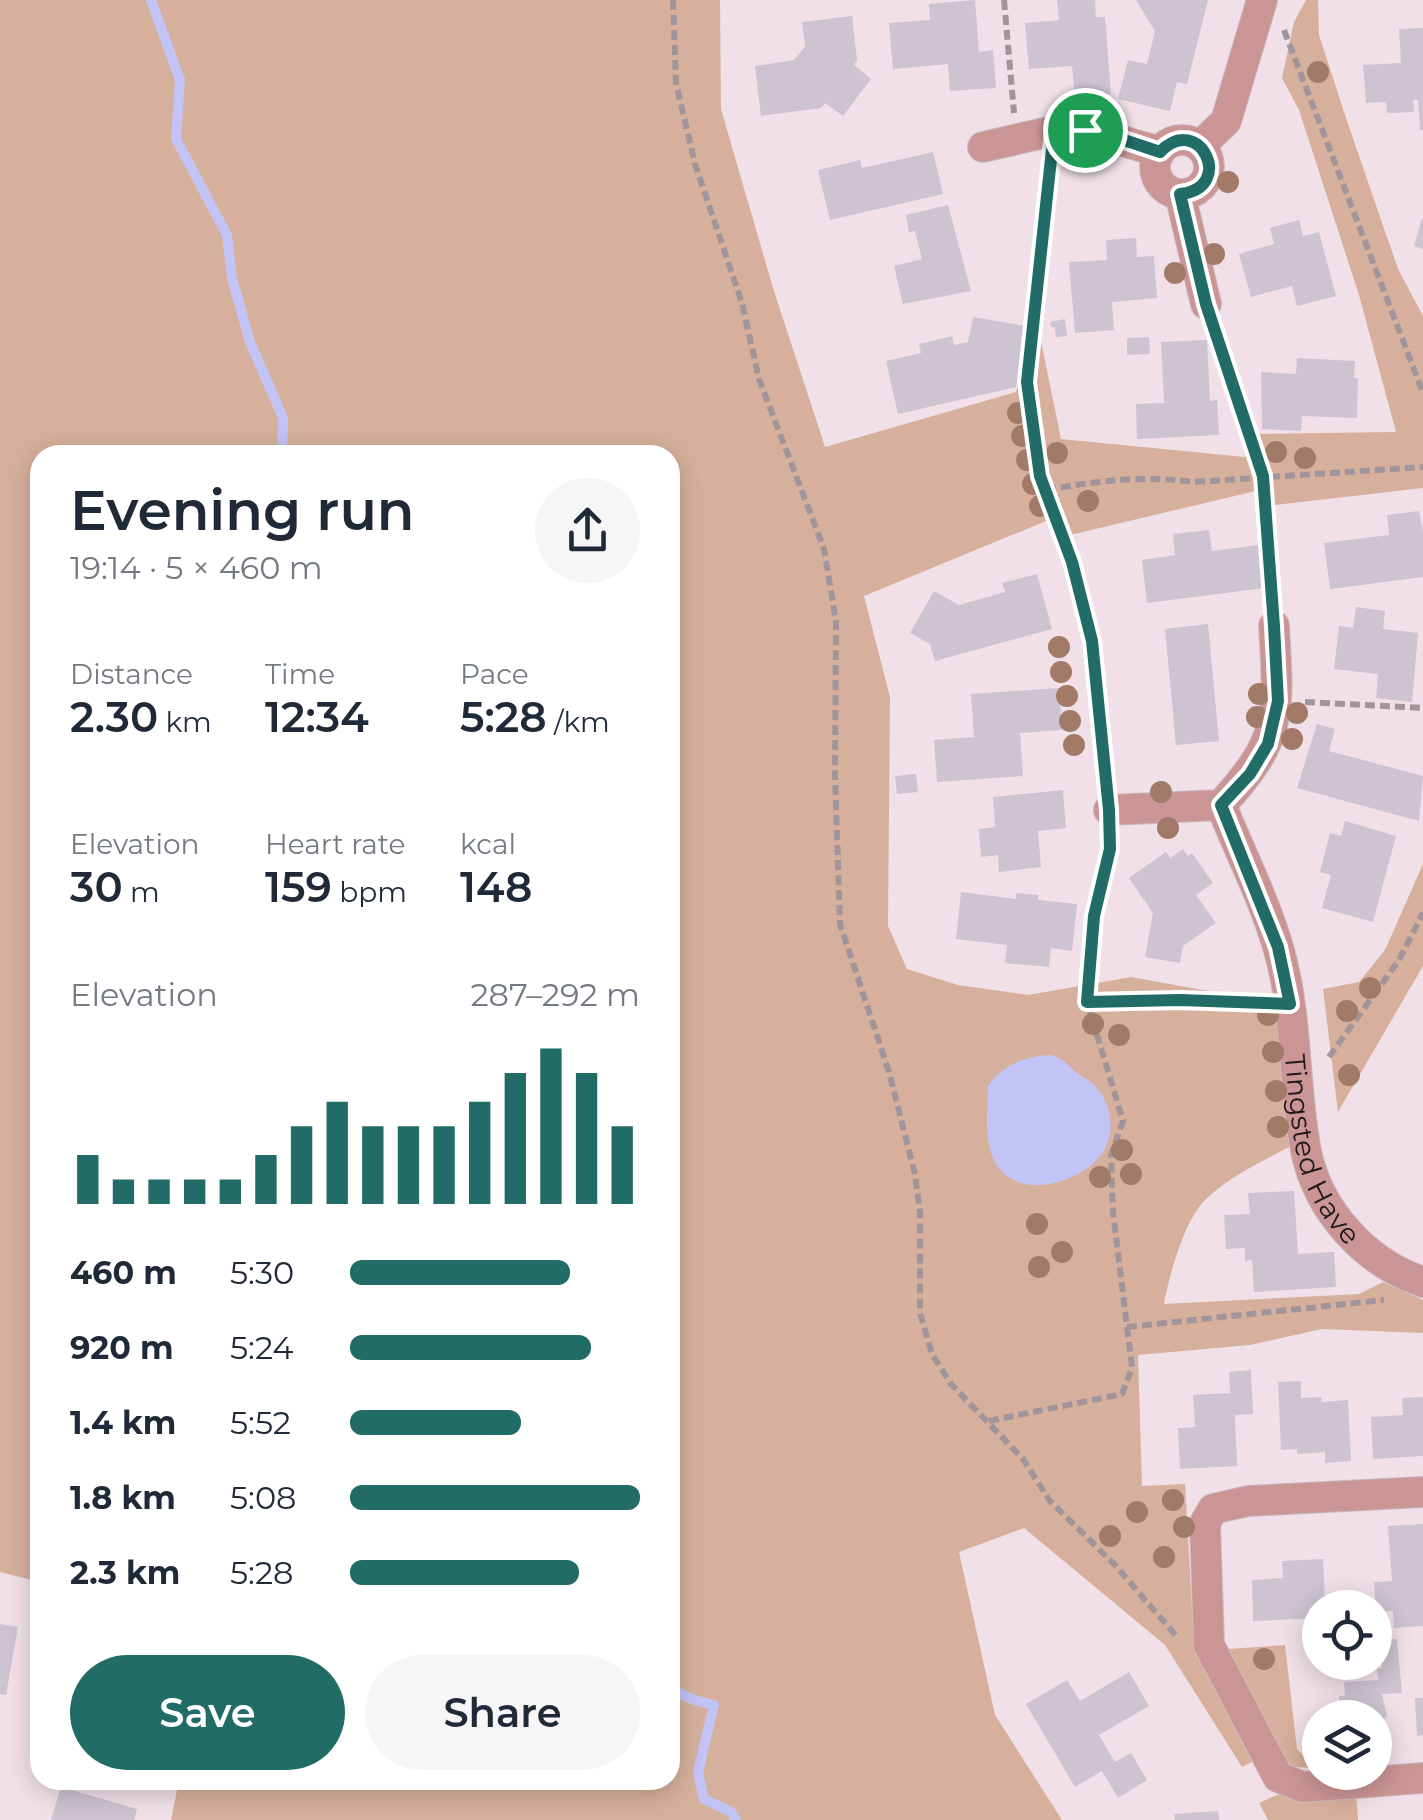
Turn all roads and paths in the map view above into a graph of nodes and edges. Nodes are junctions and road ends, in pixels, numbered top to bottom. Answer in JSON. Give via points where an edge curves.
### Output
{"nodes":[{"id":1,"x":673,"y":0,"type":"edge"},
{"id":2,"x":1004,"y":0,"type":"edge"},
{"id":3,"x":1270,"y":9,"type":"edge"},
{"id":4,"x":1054,"y":131,"type":"junction"},
{"id":5,"x":1016,"y":139,"type":"junction"},
{"id":6,"x":1200,"y":146,"type":"junction"},
{"id":7,"x":983,"y":147,"type":"dead end"},
{"id":8,"x":1160,"y":152,"type":"junction"},
{"id":9,"x":1180,"y":194,"type":"junction"},
{"id":10,"x":1206,"y":304,"type":"joint"},
{"id":11,"x":1423,"y":362,"type":"edge"},
{"id":12,"x":1415,"y":372,"type":"junction"},
{"id":13,"x":1423,"y":393,"type":"edge"},
{"id":14,"x":1423,"y":467,"type":"edge"},
{"id":15,"x":1263,"y":476,"type":"junction"},
{"id":16,"x":1046,"y":490,"type":"junction"},
{"id":17,"x":1274,"y":626,"type":"joint"},
{"id":18,"x":1278,"y":701,"type":"junction"},
{"id":19,"x":1423,"y":708,"type":"edge"},
{"id":20,"x":1221,"y":805,"type":"junction"},
{"id":21,"x":1109,"y":810,"type":"junction"},
{"id":22,"x":1423,"y":913,"type":"edge"},
{"id":23,"x":1087,"y":1002,"type":"junction"},
{"id":24,"x":1290,"y":1004,"type":"junction"},
{"id":25,"x":1329,"y":1057,"type":"dead end"},
{"id":26,"x":1416,"y":1280,"type":"edge"},
{"id":27,"x":1127,"y":1327,"type":"junction"},
{"id":28,"x":988,"y":1421,"type":"junction"},
{"id":29,"x":1423,"y":1492,"type":"edge"},
{"id":30,"x":1188,"y":1650,"type":"dead end"},
{"id":31,"x":1423,"y":1778,"type":"edge"}],
"edges":[{"from":1,"to":28,"type":"path","via":[[676,83],[695,164],[742,303],[759,378],[824,549],[836,621],[840,924],[915,1174],[920,1313],[932,1354]]},
{"from":2,"to":5,"type":"path"},
{"from":3,"to":6,"type":"street","via":[[1226,121]]},
{"from":3,"to":12,"type":"path"},
{"from":4,"to":5,"type":"street"},
{"from":4,"to":8,"type":"street","via":[[1085,130]]},
{"from":4,"to":16,"type":"path","via":[[1027,382]]},
{"from":5,"to":7,"type":"street"},
{"from":6,"to":8,"type":"street","via":[[1174,142]]},
{"from":6,"to":9,"type":"street","via":[[1208,175],[1198,190]]},
{"from":8,"to":9,"type":"street","via":[[1158,179]]},
{"from":9,"to":10,"type":"street"},
{"from":10,"to":15,"type":"path"},
{"from":11,"to":12,"type":"path"},
{"from":12,"to":13,"type":"path"},
{"from":14,"to":15,"type":"path"},
{"from":15,"to":16,"type":"path","via":[[1104,480]]},
{"from":15,"to":17,"type":"path"},
{"from":16,"to":21,"type":"path","via":[[1092,641]]},
{"from":17,"to":18,"type":"street"},
{"from":18,"to":19,"type":"path"},
{"from":18,"to":20,"type":"street","via":[[1268,744]]},
{"from":20,"to":21,"type":"street"},
{"from":20,"to":24,"type":"street","name":"Tingsted Have","via":[[1278,947]]},
{"from":21,"to":23,"type":"path","via":[[1110,849],[1094,916]]},
{"from":22,"to":25,"type":"path","via":[[1399,960]]},
{"from":23,"to":24,"type":"path"},
{"from":23,"to":27,"type":"path","via":[[1122,1121],[1111,1155]]},
{"from":24,"to":26,"type":"street","name":"Tingsted Have","via":[[1306,1154],[1328,1208],[1367,1252]]},
{"from":26,"to":27,"type":"path","via":[[1386,1300]]},
{"from":27,"to":28,"type":"path","via":[[1132,1368],[1122,1394]]},
{"from":28,"to":30,"type":"path","via":[[1050,1501]]},
{"from":29,"to":31,"type":"street","via":[[1248,1501],[1214,1509],[1205,1523],[1209,1645],[1278,1777],[1303,1786]]}]}
